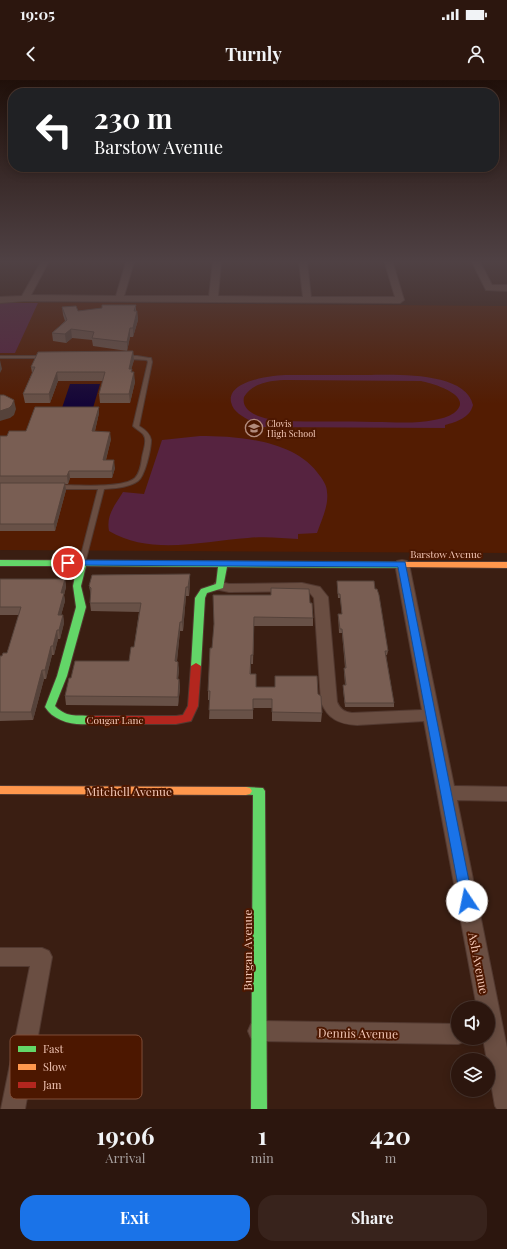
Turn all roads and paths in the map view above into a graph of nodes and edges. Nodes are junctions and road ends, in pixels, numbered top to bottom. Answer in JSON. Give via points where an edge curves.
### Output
{"nodes":[{"id":1,"x":0,"y":357,"type":"edge"},
{"id":2,"x":47,"y":357,"type":"edge"},
{"id":3,"x":116,"y":357,"type":"edge"},
{"id":4,"x":51,"y":487,"type":"edge"},
{"id":5,"x":101,"y":487,"type":"junction"},
{"id":6,"x":0,"y":563,"type":"edge"},
{"id":7,"x":82,"y":563,"type":"junction"},
{"id":8,"x":223,"y":564,"type":"junction"},
{"id":9,"x":402,"y":564,"type":"junction"},
{"id":10,"x":507,"y":565,"type":"edge"},
{"id":11,"x":220,"y":586,"type":"junction"},
{"id":12,"x":431,"y":715,"type":"junction"},
{"id":13,"x":0,"y":790,"type":"edge"},
{"id":14,"x":259,"y":791,"type":"joint"},
{"id":15,"x":446,"y":793,"type":"junction"},
{"id":16,"x":507,"y":794,"type":"edge"},
{"id":17,"x":0,"y":957,"type":"edge"},
{"id":18,"x":487,"y":1001,"type":"edge"},
{"id":19,"x":259,"y":1032,"type":"junction"},
{"id":20,"x":451,"y":1034,"type":"edge"},
{"id":21,"x":27,"y":1035,"type":"edge"},
{"id":22,"x":493,"y":1045,"type":"edge"},
{"id":23,"x":15,"y":1099,"type":"edge"},
{"id":24,"x":507,"y":1106,"type":"edge"},
{"id":25,"x":13,"y":1109,"type":"edge"},
{"id":26,"x":259,"y":1109,"type":"edge"}],
"edges":[{"from":1,"to":2,"type":"lane"},
{"from":3,"to":5,"type":"lane","via":[[149,359],[148,375],[136,426],[148,439],[142,473],[138,480]]},
{"from":4,"to":5,"type":"lane"},
{"from":5,"to":7,"type":"lane"},
{"from":6,"to":7,"type":"street","name":"Barstow Avenue"},
{"from":7,"to":8,"type":"street","name":"Barstow Avenue"},
{"from":7,"to":11,"type":"street","name":"Cougar Lane","via":[[77,586],[81,607],[62,676],[50,707],[57,715],[68,720],[187,718],[193,706],[200,598],[204,591]]},
{"from":8,"to":9,"type":"street","name":"Barstow Avenue"},
{"from":8,"to":11,"type":"street"},
{"from":9,"to":10,"type":"street","name":"Barstow Avenue"},
{"from":9,"to":12,"type":"street","name":"Ash Avenue"},
{"from":11,"to":12,"type":"street","name":"Cougar Lane","via":[[302,587],[315,590],[321,597],[329,702],[337,716],[357,719]]},
{"from":12,"to":15,"type":"street","name":"Ash Avenue"},
{"from":13,"to":14,"type":"street","name":"Mitchell Avenue"},
{"from":14,"to":19,"type":"street","name":"Burgan Avenue"},
{"from":15,"to":16,"type":"street"},
{"from":15,"to":18,"type":"street","name":"Ash Avenue"},
{"from":17,"to":21,"type":"street","via":[[42,957]]},
{"from":19,"to":20,"type":"street","name":"Dennis Avenue"},
{"from":19,"to":26,"type":"street","name":"Burgan Avenue"},
{"from":22,"to":24,"type":"street","name":"Ash Avenue"},
{"from":23,"to":25,"type":"street"}]}
